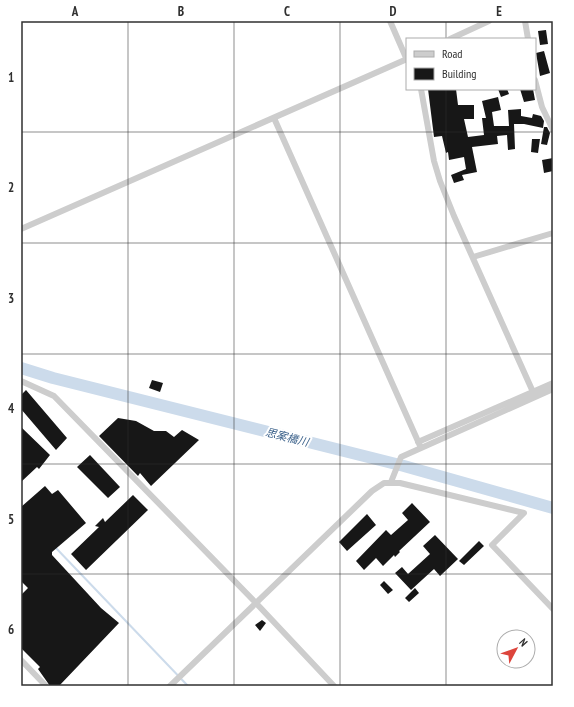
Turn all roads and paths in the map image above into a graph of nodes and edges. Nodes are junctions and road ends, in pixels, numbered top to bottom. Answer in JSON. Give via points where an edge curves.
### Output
{"nodes":[{"id":1,"x":390,"y":21,"type":"edge"},
{"id":2,"x":489,"y":21,"type":"edge"},
{"id":3,"x":525,"y":21,"type":"edge"},
{"id":4,"x":452,"y":38,"type":"edge"},
{"id":5,"x":528,"y":38,"type":"edge"},
{"id":6,"x":406,"y":57,"type":"edge"},
{"id":7,"x":406,"y":59,"type":"edge"},
{"id":8,"x":536,"y":84,"type":"edge"},
{"id":9,"x":421,"y":90,"type":"edge"},
{"id":10,"x":274,"y":118,"type":"junction"},
{"id":11,"x":553,"y":130,"type":"edge"},
{"id":12,"x":21,"y":229,"type":"edge"},
{"id":13,"x":553,"y":233,"type":"edge"},
{"id":14,"x":473,"y":256,"type":"junction"},
{"id":15,"x":21,"y":381,"type":"edge"},
{"id":16,"x":553,"y":383,"type":"edge"},
{"id":17,"x":553,"y":389,"type":"edge"},
{"id":18,"x":533,"y":392,"type":"junction"},
{"id":19,"x":419,"y":445,"type":"junction"},
{"id":20,"x":392,"y":479,"type":"junction"},
{"id":21,"x":256,"y":603,"type":"junction"},
{"id":22,"x":553,"y":609,"type":"edge"},
{"id":23,"x":21,"y":660,"type":"edge"},
{"id":24,"x":46,"y":686,"type":"edge"},
{"id":25,"x":170,"y":686,"type":"edge"},
{"id":26,"x":334,"y":686,"type":"edge"}],
"edges":[{"from":1,"to":6,"type":"street"},
{"from":2,"to":4,"type":"street"},
{"from":3,"to":5,"type":"street"},
{"from":7,"to":10,"type":"street"},
{"from":8,"to":11,"type":"street","via":[[542,106]]},
{"from":9,"to":14,"type":"street","via":[[434,161],[454,216]]},
{"from":10,"to":12,"type":"street"},
{"from":10,"to":19,"type":"street"},
{"from":13,"to":14,"type":"street"},
{"from":14,"to":18,"type":"street"},
{"from":15,"to":21,"type":"street","via":[[54,396]]},
{"from":16,"to":18,"type":"street"},
{"from":17,"to":19,"type":"street"},
{"from":18,"to":19,"type":"street"},
{"from":19,"to":20,"type":"street","via":[[401,457]]},
{"from":20,"to":21,"type":"street","via":[[372,491]]},
{"from":20,"to":22,"type":"street","via":[[524,513],[492,545]]},
{"from":21,"to":25,"type":"street"},
{"from":21,"to":26,"type":"street"},
{"from":23,"to":24,"type":"street"}]}
